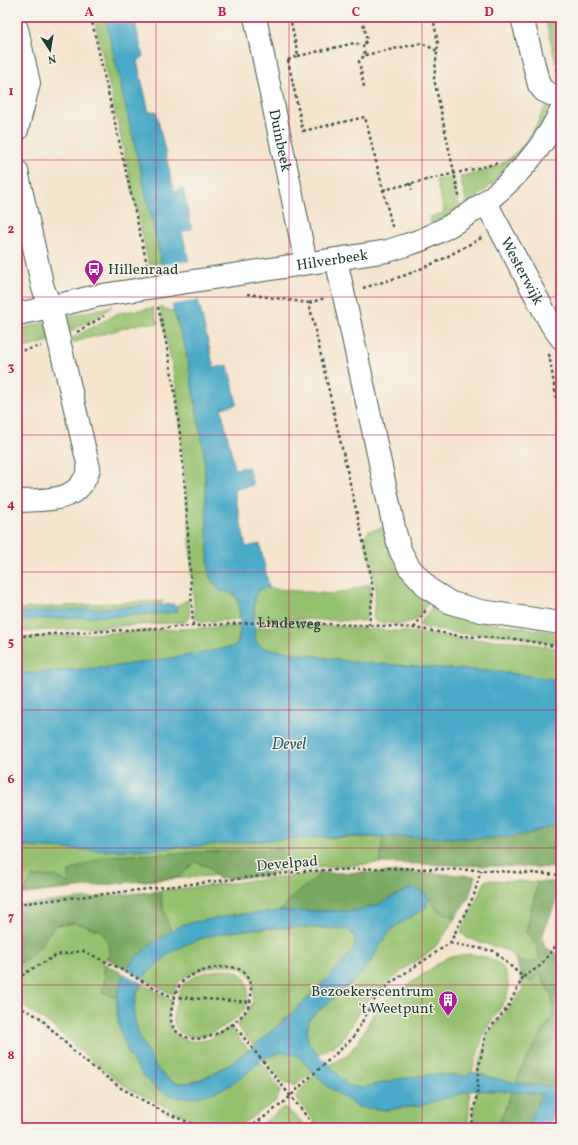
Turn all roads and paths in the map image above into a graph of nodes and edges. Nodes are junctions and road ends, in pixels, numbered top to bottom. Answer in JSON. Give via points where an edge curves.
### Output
{"nodes":[{"id":1,"x":91,"y":17,"type":"edge"},
{"id":2,"x":255,"y":17,"type":"edge"},
{"id":3,"x":290,"y":17,"type":"edge"},
{"id":4,"x":432,"y":17,"type":"edge"},
{"id":5,"x":522,"y":17,"type":"edge"},
{"id":6,"x":362,"y":18,"type":"dead end"},
{"id":7,"x":17,"y":29,"type":"edge"},
{"id":8,"x":363,"y":46,"type":"junction"},
{"id":9,"x":438,"y":51,"type":"junction"},
{"id":10,"x":365,"y":55,"type":"junction"},
{"id":11,"x":298,"y":56,"type":"junction"},
{"id":12,"x":561,"y":56,"type":"edge"},
{"id":13,"x":264,"y":62,"type":"junction"},
{"id":14,"x":23,"y":84,"type":"edge"},
{"id":15,"x":364,"y":87,"type":"dead end"},
{"id":16,"x":555,"y":96,"type":"edge"},
{"id":17,"x":561,"y":111,"type":"edge"},
{"id":18,"x":17,"y":130,"type":"edge"},
{"id":19,"x":304,"y":131,"type":"dead end"},
{"id":20,"x":502,"y":160,"type":"dead end"},
{"id":21,"x":17,"y":171,"type":"edge"},
{"id":22,"x":454,"y":173,"type":"junction"},
{"id":23,"x":410,"y":183,"type":"junction"},
{"id":24,"x":383,"y":190,"type":"junction"},
{"id":25,"x":412,"y":190,"type":"dead end"},
{"id":26,"x":486,"y":203,"type":"junction"},
{"id":27,"x":464,"y":218,"type":"junction"},
{"id":28,"x":499,"y":228,"type":"junction"},
{"id":29,"x":398,"y":247,"type":"junction"},
{"id":30,"x":336,"y":259,"type":"junction"},
{"id":31,"x":306,"y":263,"type":"junction"},
{"id":32,"x":158,"y":286,"type":"junction"},
{"id":33,"x":353,"y":290,"type":"junction"},
{"id":34,"x":240,"y":293,"type":"dead end"},
{"id":35,"x":365,"y":295,"type":"dead end"},
{"id":36,"x":309,"y":303,"type":"junction"},
{"id":37,"x":51,"y":307,"type":"junction"},
{"id":38,"x":17,"y":314,"type":"edge"},
{"id":39,"x":105,"y":316,"type":"dead end"},
{"id":40,"x":561,"y":338,"type":"edge"},
{"id":41,"x":59,"y":342,"type":"junction"},
{"id":42,"x":17,"y":501,"type":"edge"},
{"id":43,"x":561,"y":623,"type":"edge"},
{"id":44,"x":369,"y":625,"type":"junction"},
{"id":45,"x":192,"y":626,"type":"junction"},
{"id":46,"x":17,"y":636,"type":"edge"},
{"id":47,"x":561,"y":647,"type":"edge"},
{"id":48,"x":481,"y":870,"type":"junction"},
{"id":49,"x":561,"y":875,"type":"edge"},
{"id":50,"x":17,"y":904,"type":"edge"},
{"id":51,"x":450,"y":943,"type":"junction"},
{"id":52,"x":557,"y":944,"type":"dead end"},
{"id":53,"x":523,"y":977,"type":"junction"},
{"id":54,"x":17,"y":979,"type":"edge"},
{"id":55,"x":175,"y":997,"type":"junction"},
{"id":56,"x":250,"y":1002,"type":"junction"},
{"id":57,"x":17,"y":1006,"type":"edge"},
{"id":58,"x":233,"y":1024,"type":"junction"},
{"id":59,"x":290,"y":1096,"type":"junction"},
{"id":60,"x":202,"y":1128,"type":"edge"},
{"id":61,"x":249,"y":1128,"type":"edge"},
{"id":62,"x":316,"y":1128,"type":"edge"},
{"id":63,"x":470,"y":1128,"type":"edge"}],
"edges":[{"from":1,"to":32,"type":"path","via":[[144,255]]},
{"from":2,"to":13,"type":"street","name":"Duinbeek"},
{"from":3,"to":11,"type":"path"},
{"from":4,"to":9,"type":"path"},
{"from":5,"to":16,"type":"street","via":[[539,85],[544,91]]},
{"from":6,"to":8,"type":"path","via":[[367,40]]},
{"from":7,"to":14,"type":"street"},
{"from":8,"to":10,"type":"path"},
{"from":8,"to":11,"type":"path","via":[[355,43]]},
{"from":9,"to":10,"type":"path","via":[[422,43]]},
{"from":9,"to":22,"type":"path","via":[[434,79]]},
{"from":10,"to":15,"type":"path","via":[[360,61]]},
{"from":11,"to":13,"type":"path","via":[[288,60]]},
{"from":12,"to":16,"type":"path"},
{"from":13,"to":31,"type":"street","name":"Duinbeek"},
{"from":14,"to":18,"type":"street"},
{"from":17,"to":26,"type":"street","name":"Hilverbeek","via":[[521,171]]},
{"from":19,"to":24,"type":"path","via":[[365,117]]},
{"from":20,"to":22,"type":"path","via":[[495,164]]},
{"from":21,"to":37,"type":"street","via":[[43,288]]},
{"from":22,"to":23,"type":"path"},
{"from":22,"to":27,"type":"path"},
{"from":23,"to":24,"type":"path"},
{"from":23,"to":25,"type":"path"},
{"from":24,"to":29,"type":"path"},
{"from":26,"to":27,"type":"street","name":"Hilverbeek"},
{"from":26,"to":28,"type":"street","name":"Westerwijk"},
{"from":27,"to":29,"type":"street","name":"Hilverbeek","via":[[427,238]]},
{"from":28,"to":33,"type":"path","via":[[406,275]]},
{"from":28,"to":40,"type":"street","name":"Westerwijk"},
{"from":29,"to":30,"type":"street","name":"Hilverbeek","via":[[388,251]]},
{"from":30,"to":31,"type":"street","name":"Hilverbeek"},
{"from":30,"to":33,"type":"street"},
{"from":31,"to":32,"type":"street","name":"Hilverbeek"},
{"from":32,"to":37,"type":"street","name":"Hilverbeek","via":[[96,296]]},
{"from":32,"to":45,"type":"path","via":[[161,320],[175,395],[185,502]]},
{"from":33,"to":35,"type":"path"},
{"from":33,"to":36,"type":"path"},
{"from":33,"to":43,"type":"street","via":[[395,532],[400,550],[409,567],[429,590],[451,603],[481,611]]},
{"from":34,"to":36,"type":"path"},
{"from":36,"to":44,"type":"path","via":[[371,578],[373,591]]},
{"from":37,"to":38,"type":"street","name":"Hilverbeek"},
{"from":37,"to":41,"type":"street"},
{"from":39,"to":41,"type":"path"},
{"from":41,"to":42,"type":"street","via":[[89,468],[80,488],[60,498]]},
{"from":44,"to":45,"type":"path","name":"Lindeweg","via":[[265,622]]},
{"from":44,"to":47,"type":"path","name":"Lindeweg","via":[[414,628],[460,636],[516,639]]},
{"from":45,"to":46,"type":"path","name":"Lindeweg"},
{"from":48,"to":49,"type":"path","name":"Develpad"},
{"from":48,"to":50,"type":"path","name":"Develpad","via":[[388,868],[305,871]]},
{"from":48,"to":51,"type":"path","via":[[474,895]]},
{"from":51,"to":53,"type":"path","via":[[494,951]]},
{"from":51,"to":59,"type":"path","via":[[389,984],[376,997],[353,1038]]},
{"from":52,"to":53,"type":"path","via":[[540,966]]},
{"from":53,"to":63,"type":"path","via":[[508,1007],[486,1033]]},
{"from":54,"to":55,"type":"path","via":[[57,955],[83,951]]},
{"from":55,"to":56,"type":"path"},
{"from":55,"to":56,"type":"path","via":[[183,981],[190,976],[226,967],[237,968],[250,981]]},
{"from":55,"to":58,"type":"path","via":[[170,1017],[176,1031],[182,1036],[190,1039],[207,1038]]},
{"from":56,"to":58,"type":"path","via":[[245,1012]]},
{"from":57,"to":60,"type":"path","via":[[39,1017],[82,1059],[121,1088],[164,1112]]},
{"from":58,"to":59,"type":"path"},
{"from":59,"to":61,"type":"path"},
{"from":59,"to":62,"type":"path"}]}
